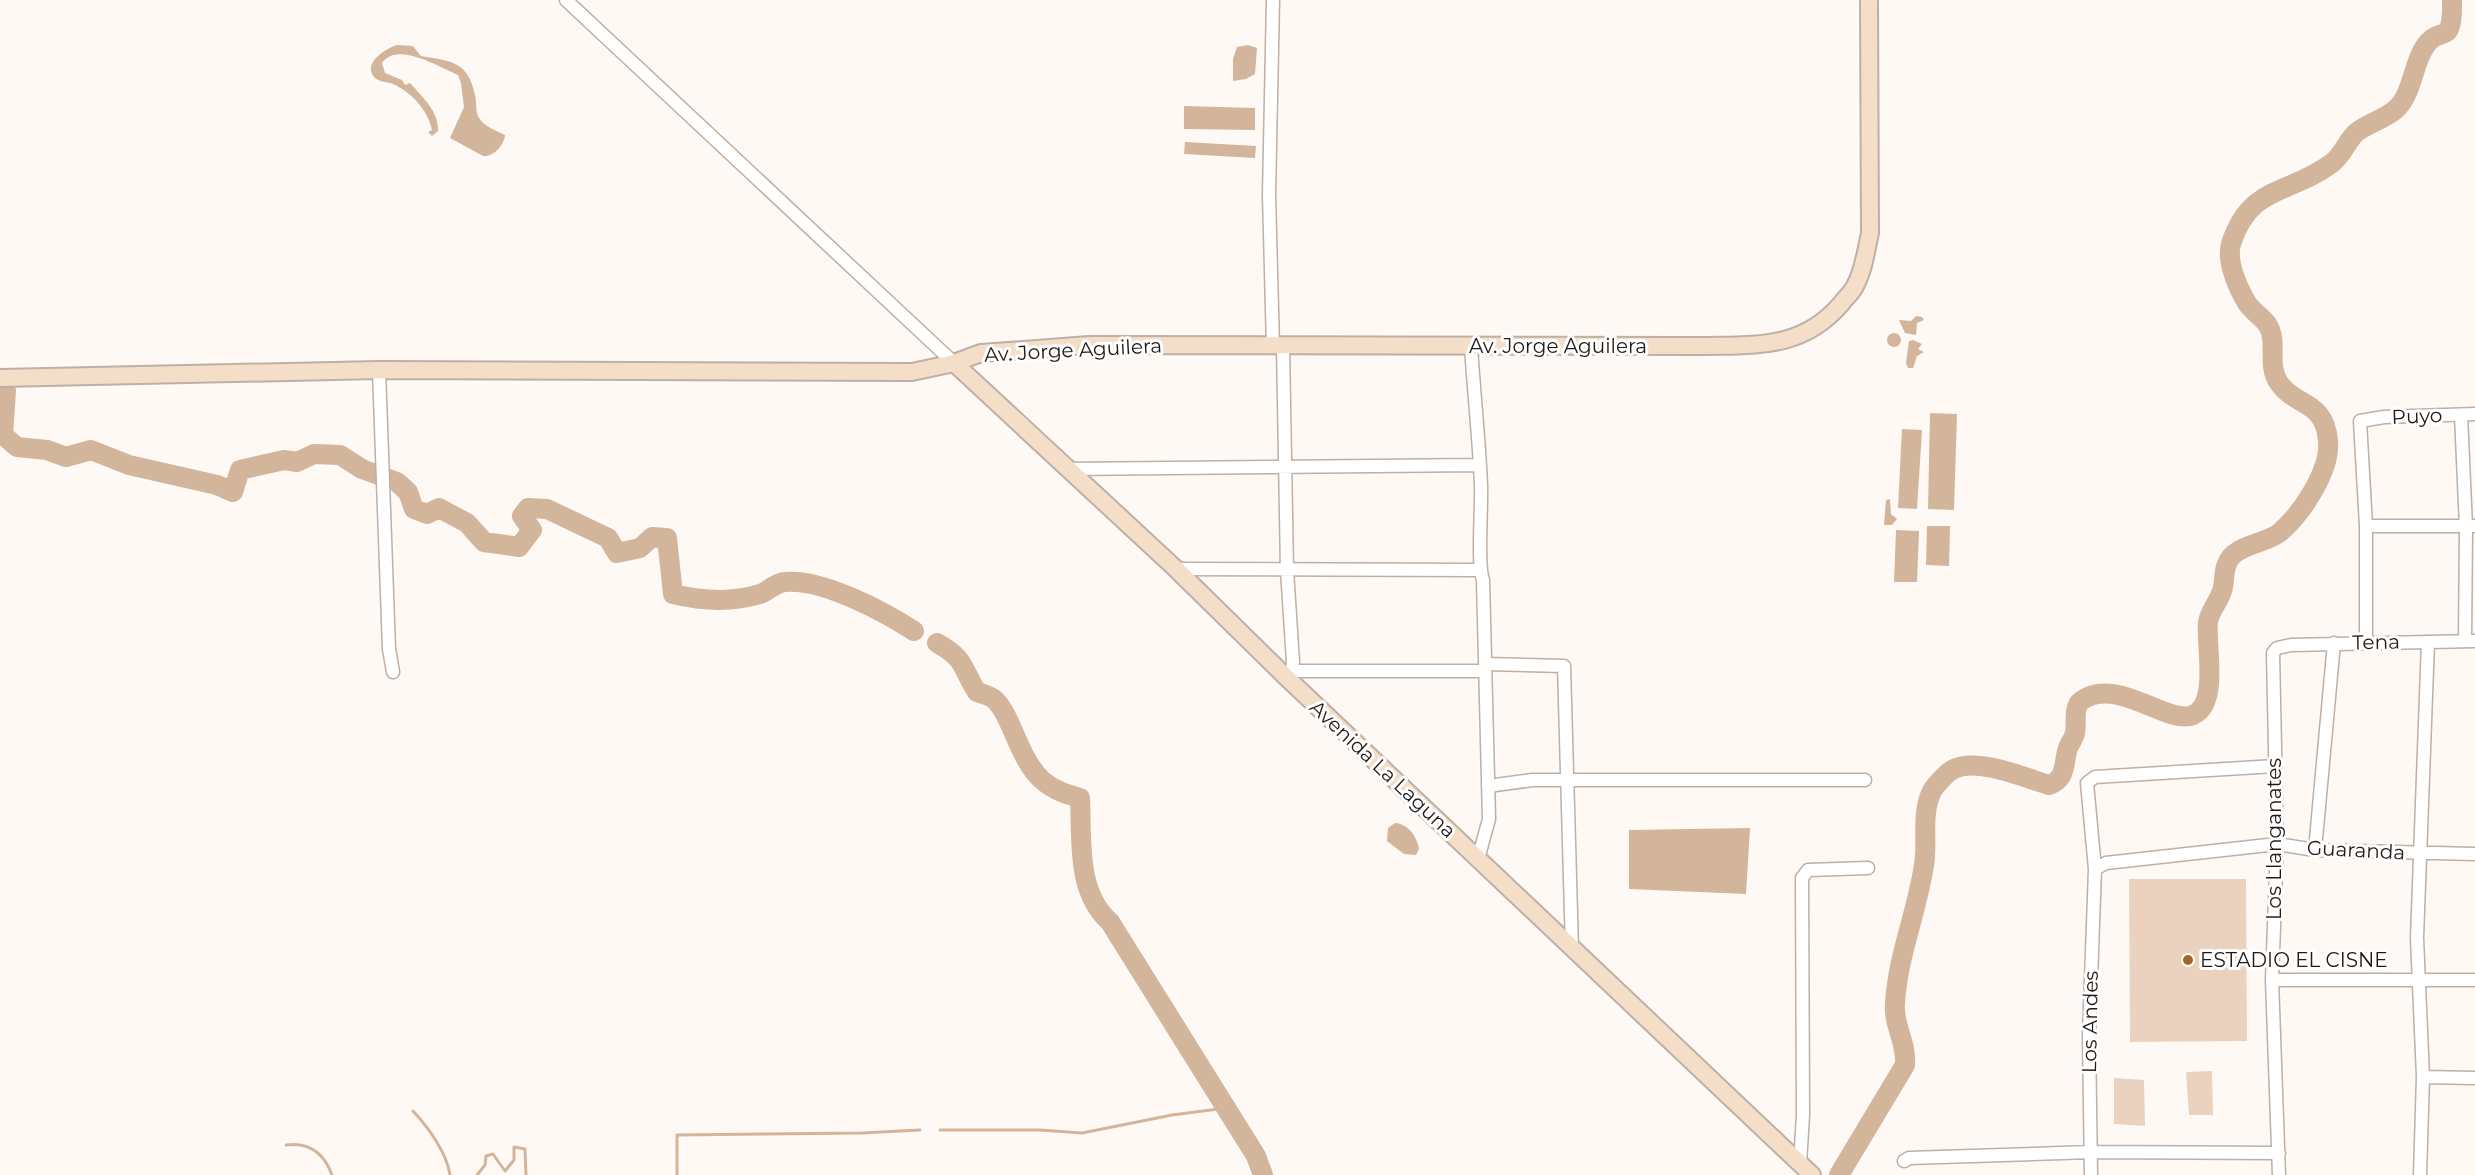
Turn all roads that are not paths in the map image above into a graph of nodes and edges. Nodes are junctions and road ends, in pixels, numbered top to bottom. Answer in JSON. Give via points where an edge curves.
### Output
{"nodes":[{"id":1,"x":566,"y":0,"type":"edge"},
{"id":2,"x":1273,"y":0,"type":"edge"},
{"id":3,"x":1869,"y":0,"type":"edge"},
{"id":4,"x":1278,"y":347,"type":"junction"},
{"id":5,"x":1471,"y":347,"type":"junction"},
{"id":6,"x":954,"y":363,"type":"junction"},
{"id":7,"x":379,"y":370,"type":"junction"},
{"id":8,"x":0,"y":378,"type":"edge"},
{"id":9,"x":2475,"y":414,"type":"edge"},
{"id":10,"x":2461,"y":415,"type":"junction"},
{"id":11,"x":1479,"y":465,"type":"junction"},
{"id":12,"x":1285,"y":468,"type":"junction"},
{"id":13,"x":1066,"y":469,"type":"junction"},
{"id":14,"x":2366,"y":526,"type":"junction"},
{"id":15,"x":2470,"y":526,"type":"edge"},
{"id":16,"x":1176,"y":569,"type":"junction"},
{"id":17,"x":1287,"y":570,"type":"junction"},
{"id":18,"x":1479,"y":570,"type":"junction"},
{"id":19,"x":2470,"y":641,"type":"edge"},
{"id":20,"x":2366,"y":642,"type":"junction"},
{"id":21,"x":2428,"y":642,"type":"junction"},
{"id":22,"x":2334,"y":643,"type":"junction"},
{"id":23,"x":2277,"y":648,"type":"joint"},
{"id":24,"x":1485,"y":667,"type":"junction"},
{"id":25,"x":393,"y":672,"type":"dead end"},
{"id":26,"x":1289,"y":674,"type":"junction"},
{"id":27,"x":2275,"y":766,"type":"junction"},
{"id":28,"x":1865,"y":780,"type":"dead end"},
{"id":29,"x":1568,"y":782,"type":"junction"},
{"id":30,"x":1488,"y":786,"type":"junction"},
{"id":31,"x":2277,"y":844,"type":"junction"},
{"id":32,"x":2315,"y":850,"type":"junction"},
{"id":33,"x":2422,"y":853,"type":"junction"},
{"id":34,"x":2475,"y":854,"type":"edge"},
{"id":35,"x":1478,"y":859,"type":"junction"},
{"id":36,"x":1868,"y":868,"type":"dead end"},
{"id":37,"x":2095,"y":869,"type":"junction"},
{"id":38,"x":1572,"y":949,"type":"junction"},
{"id":39,"x":2272,"y":980,"type":"junction"},
{"id":40,"x":2420,"y":980,"type":"junction"},
{"id":41,"x":2475,"y":980,"type":"edge"},
{"id":42,"x":2423,"y":1077,"type":"junction"},
{"id":43,"x":2475,"y":1078,"type":"edge"},
{"id":44,"x":2091,"y":1152,"type":"junction"},
{"id":45,"x":2279,"y":1153,"type":"junction"},
{"id":46,"x":1904,"y":1161,"type":"dead end"},
{"id":47,"x":1806,"y":1170,"type":"edge"},
{"id":48,"x":2091,"y":1175,"type":"edge"},
{"id":49,"x":2279,"y":1175,"type":"edge"},
{"id":50,"x":2420,"y":1175,"type":"edge"}],
"edges":[{"from":1,"to":6,"type":"street"},
{"from":2,"to":4,"type":"street","via":[[1269,195]]},
{"from":3,"to":5,"type":"street","name":"Av. Jorge Aguilera","via":[[1870,233],[1855,287],[1820,324],[1790,340],[1755,345]]},
{"from":4,"to":5,"type":"street","name":"Av. Jorge Aguilera"},
{"from":4,"to":6,"type":"street","name":"Av. Jorge Aguilera","via":[[1089,345],[981,353]]},
{"from":4,"to":12,"type":"street"},
{"from":5,"to":11,"type":"street"},
{"from":6,"to":7,"type":"street","name":"Av. Jorge Aguilera","via":[[912,372]]},
{"from":6,"to":13,"type":"street","name":"Avenida La Laguna"},
{"from":7,"to":8,"type":"street","name":"Av. Jorge Aguilera"},
{"from":7,"to":25,"type":"street"},
{"from":9,"to":10,"type":"street","name":"Puyo"},
{"from":10,"to":14,"type":"street","name":"Puyo","via":[[2384,417],[2360,422]]},
{"from":10,"to":15,"type":"street"},
{"from":11,"to":12,"type":"street"},
{"from":11,"to":18,"type":"street"},
{"from":12,"to":13,"type":"street"},
{"from":12,"to":17,"type":"street"},
{"from":13,"to":16,"type":"street","name":"Avenida La Laguna"},
{"from":14,"to":15,"type":"street"},
{"from":14,"to":20,"type":"street"},
{"from":15,"to":19,"type":"street"},
{"from":16,"to":17,"type":"street"},
{"from":16,"to":26,"type":"street","name":"Avenida La Laguna"},
{"from":17,"to":18,"type":"street"},
{"from":17,"to":26,"type":"street"},
{"from":18,"to":24,"type":"street","via":[[1483,580]]},
{"from":19,"to":21,"type":"street","name":"Tena"},
{"from":20,"to":21,"type":"street","name":"Tena"},
{"from":20,"to":22,"type":"street","name":"Tena"},
{"from":21,"to":33,"type":"street"},
{"from":22,"to":23,"type":"street","name":"Tena"},
{"from":22,"to":32,"type":"street"},
{"from":23,"to":27,"type":"street","name":"Los Llanganates","via":[[2273,653]]},
{"from":24,"to":26,"type":"street"},
{"from":24,"to":29,"type":"street","via":[[1564,666]]},
{"from":24,"to":30,"type":"street"},
{"from":26,"to":35,"type":"street","name":"Avenida La Laguna"},
{"from":27,"to":31,"type":"street","name":"Los Llanganates"},
{"from":27,"to":37,"type":"street","name":"Los Andes","via":[[2091,778],[2086,787]]},
{"from":28,"to":29,"type":"street"},
{"from":29,"to":30,"type":"street","via":[[1532,780]]},
{"from":29,"to":38,"type":"street"},
{"from":30,"to":35,"type":"street","via":[[1489,819]]},
{"from":31,"to":32,"type":"street","name":"Guaranda"},
{"from":31,"to":37,"type":"street","name":"Guaranda","via":[[2106,863]]},
{"from":31,"to":39,"type":"street","name":"Los Llanganates"},
{"from":32,"to":33,"type":"street","name":"Guaranda"},
{"from":33,"to":34,"type":"street","name":"Guaranda"},
{"from":33,"to":40,"type":"street","via":[[2417,938]]},
{"from":35,"to":38,"type":"street","name":"Avenida La Laguna"},
{"from":36,"to":47,"type":"street","via":[[1808,870],[1802,878]]},
{"from":37,"to":44,"type":"street","name":"Los Andes","via":[[2089,1035]]},
{"from":38,"to":47,"type":"street","name":"Avenida La Laguna"},
{"from":39,"to":40,"type":"street"},
{"from":39,"to":45,"type":"street","name":"Los Llanganates"},
{"from":40,"to":41,"type":"street"},
{"from":40,"to":42,"type":"street"},
{"from":42,"to":43,"type":"street"},
{"from":42,"to":50,"type":"street"},
{"from":44,"to":45,"type":"street"},
{"from":44,"to":46,"type":"street"},
{"from":44,"to":48,"type":"street","name":"Los Andes"},
{"from":45,"to":49,"type":"street","name":"Los Llanganates"}]}
